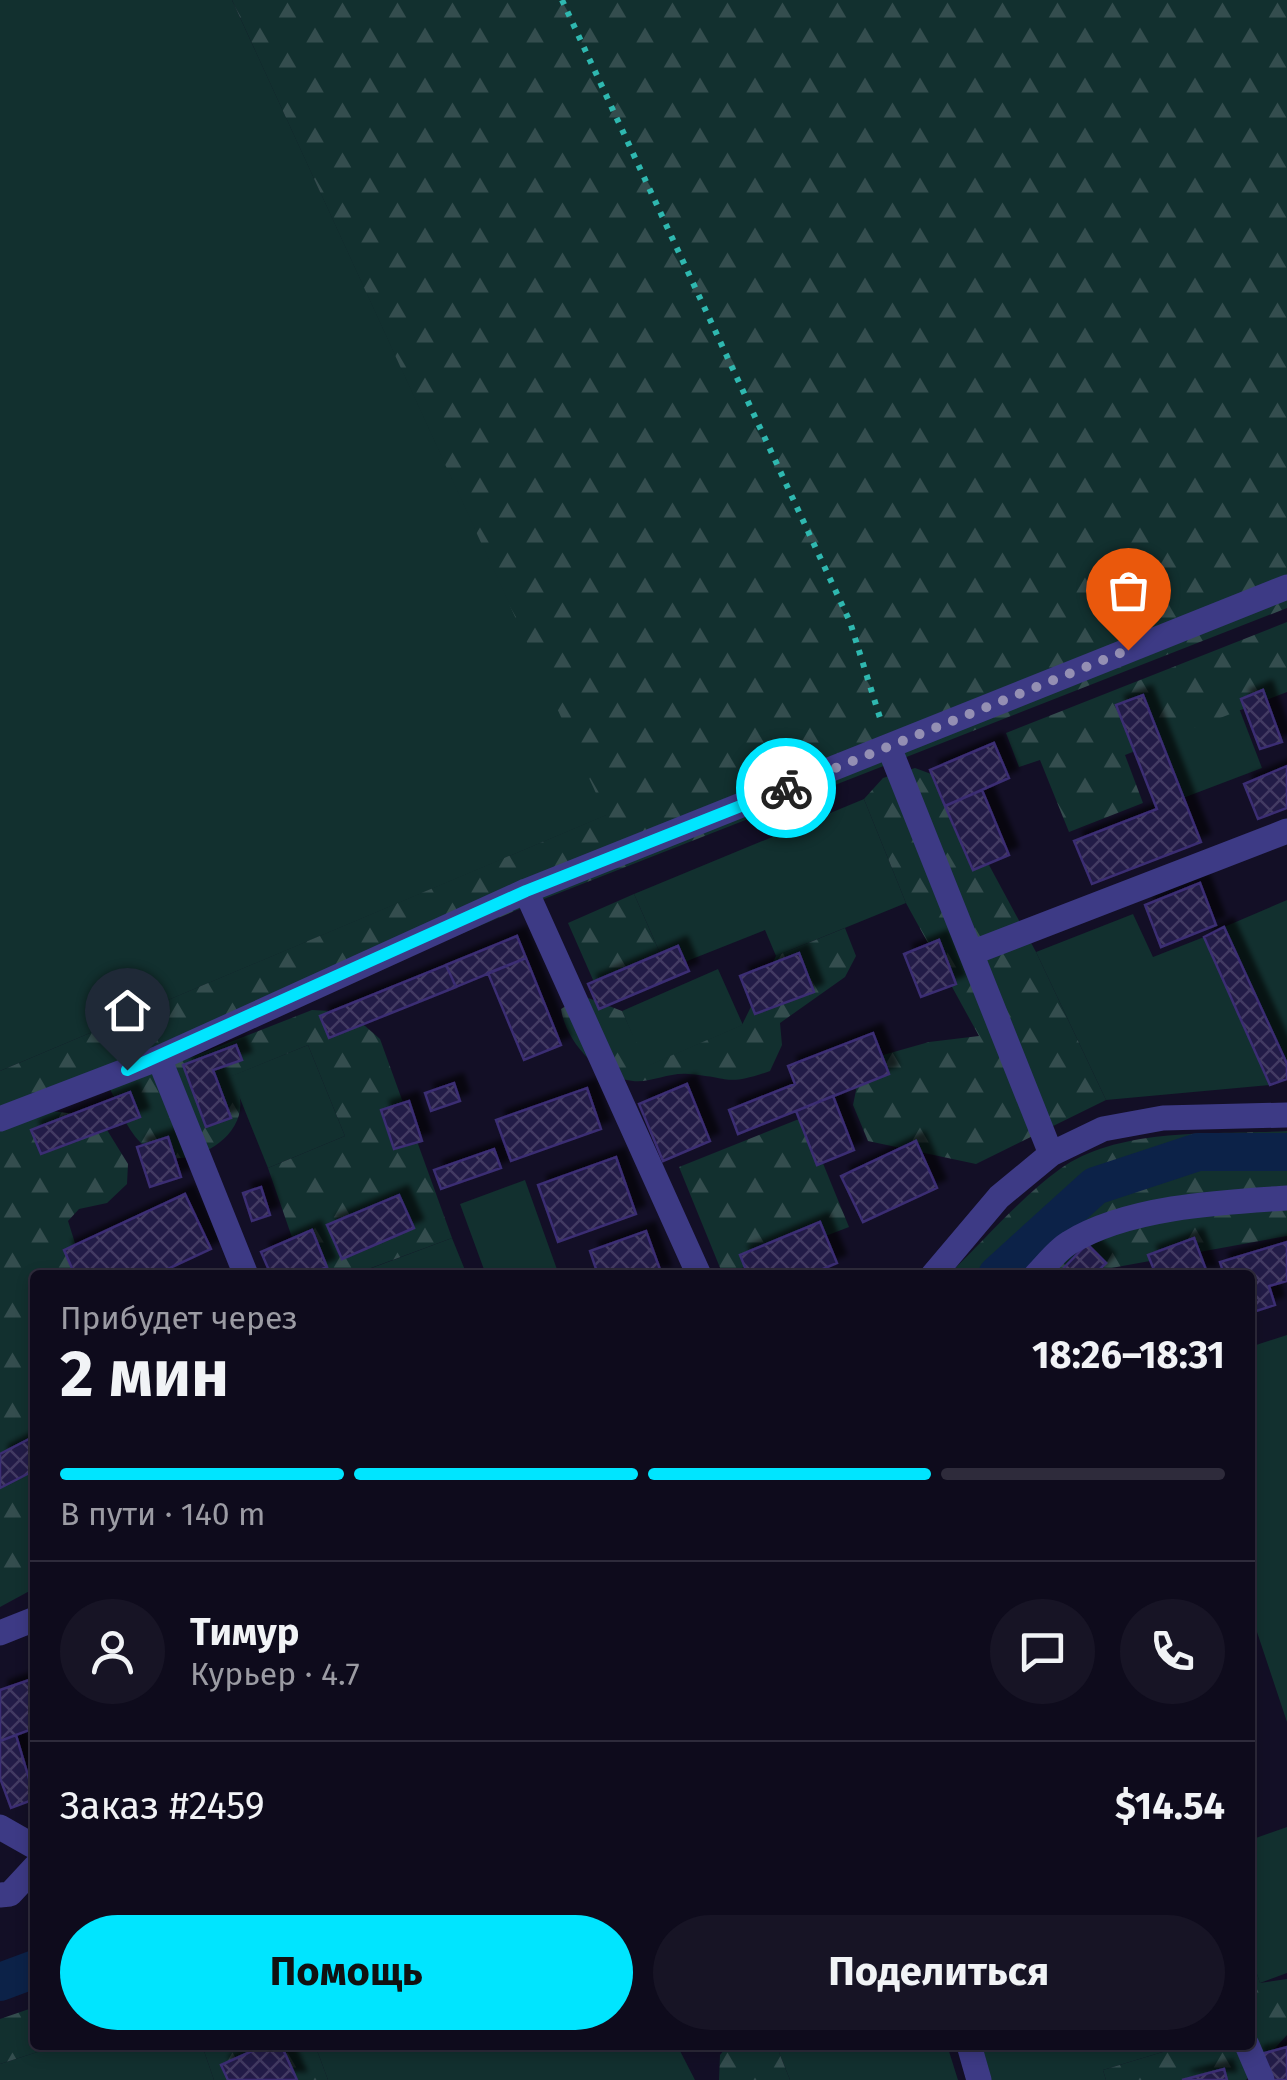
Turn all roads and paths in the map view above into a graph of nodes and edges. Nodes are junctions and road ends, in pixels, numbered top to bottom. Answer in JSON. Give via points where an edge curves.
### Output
{"nodes":[{"id":1,"x":562,"y":0,"type":"edge"},
{"id":2,"x":1287,"y":587,"type":"edge"},
{"id":3,"x":890,"y":747,"type":"junction"},
{"id":4,"x":1287,"y":830,"type":"edge"},
{"id":5,"x":526,"y":891,"type":"junction"},
{"id":6,"x":974,"y":952,"type":"junction"},
{"id":7,"x":159,"y":1058,"type":"junction"},
{"id":8,"x":1287,"y":1115,"type":"edge"},
{"id":9,"x":0,"y":1119,"type":"edge"},
{"id":10,"x":1051,"y":1154,"type":"junction"},
{"id":11,"x":1287,"y":1198,"type":"edge"},
{"id":12,"x":244,"y":1270,"type":"edge"},
{"id":13,"x":698,"y":1270,"type":"edge"},
{"id":14,"x":937,"y":1270,"type":"edge"},
{"id":15,"x":1041,"y":1270,"type":"edge"},
{"id":16,"x":30,"y":1620,"type":"edge"},
{"id":17,"x":0,"y":1634,"type":"edge"},
{"id":18,"x":0,"y":1827,"type":"edge"},
{"id":19,"x":30,"y":1844,"type":"edge"},
{"id":20,"x":30,"y":1872,"type":"edge"},
{"id":21,"x":0,"y":1896,"type":"edge"},
{"id":22,"x":970,"y":2050,"type":"edge"},
{"id":23,"x":1249,"y":2050,"type":"edge"},
{"id":24,"x":979,"y":2080,"type":"edge"},
{"id":25,"x":1262,"y":2080,"type":"edge"}],
"edges":[{"from":1,"to":3,"type":"path","via":[[850,622]]},
{"from":2,"to":3,"type":"street"},
{"from":3,"to":5,"type":"street"},
{"from":3,"to":6,"type":"street"},
{"from":4,"to":6,"type":"street"},
{"from":5,"to":7,"type":"street"},
{"from":5,"to":13,"type":"street"},
{"from":6,"to":10,"type":"street"},
{"from":7,"to":9,"type":"street"},
{"from":7,"to":12,"type":"street"},
{"from":8,"to":10,"type":"street","via":[[1163,1118],[1103,1130]]},
{"from":10,"to":14,"type":"street","via":[[999,1197]]},
{"from":11,"to":15,"type":"street","via":[[1212,1203],[1117,1223],[1068,1244]]},
{"from":16,"to":17,"type":"street"},
{"from":18,"to":19,"type":"street"},
{"from":20,"to":21,"type":"street"},
{"from":22,"to":24,"type":"street"},
{"from":23,"to":25,"type":"street"}]}
